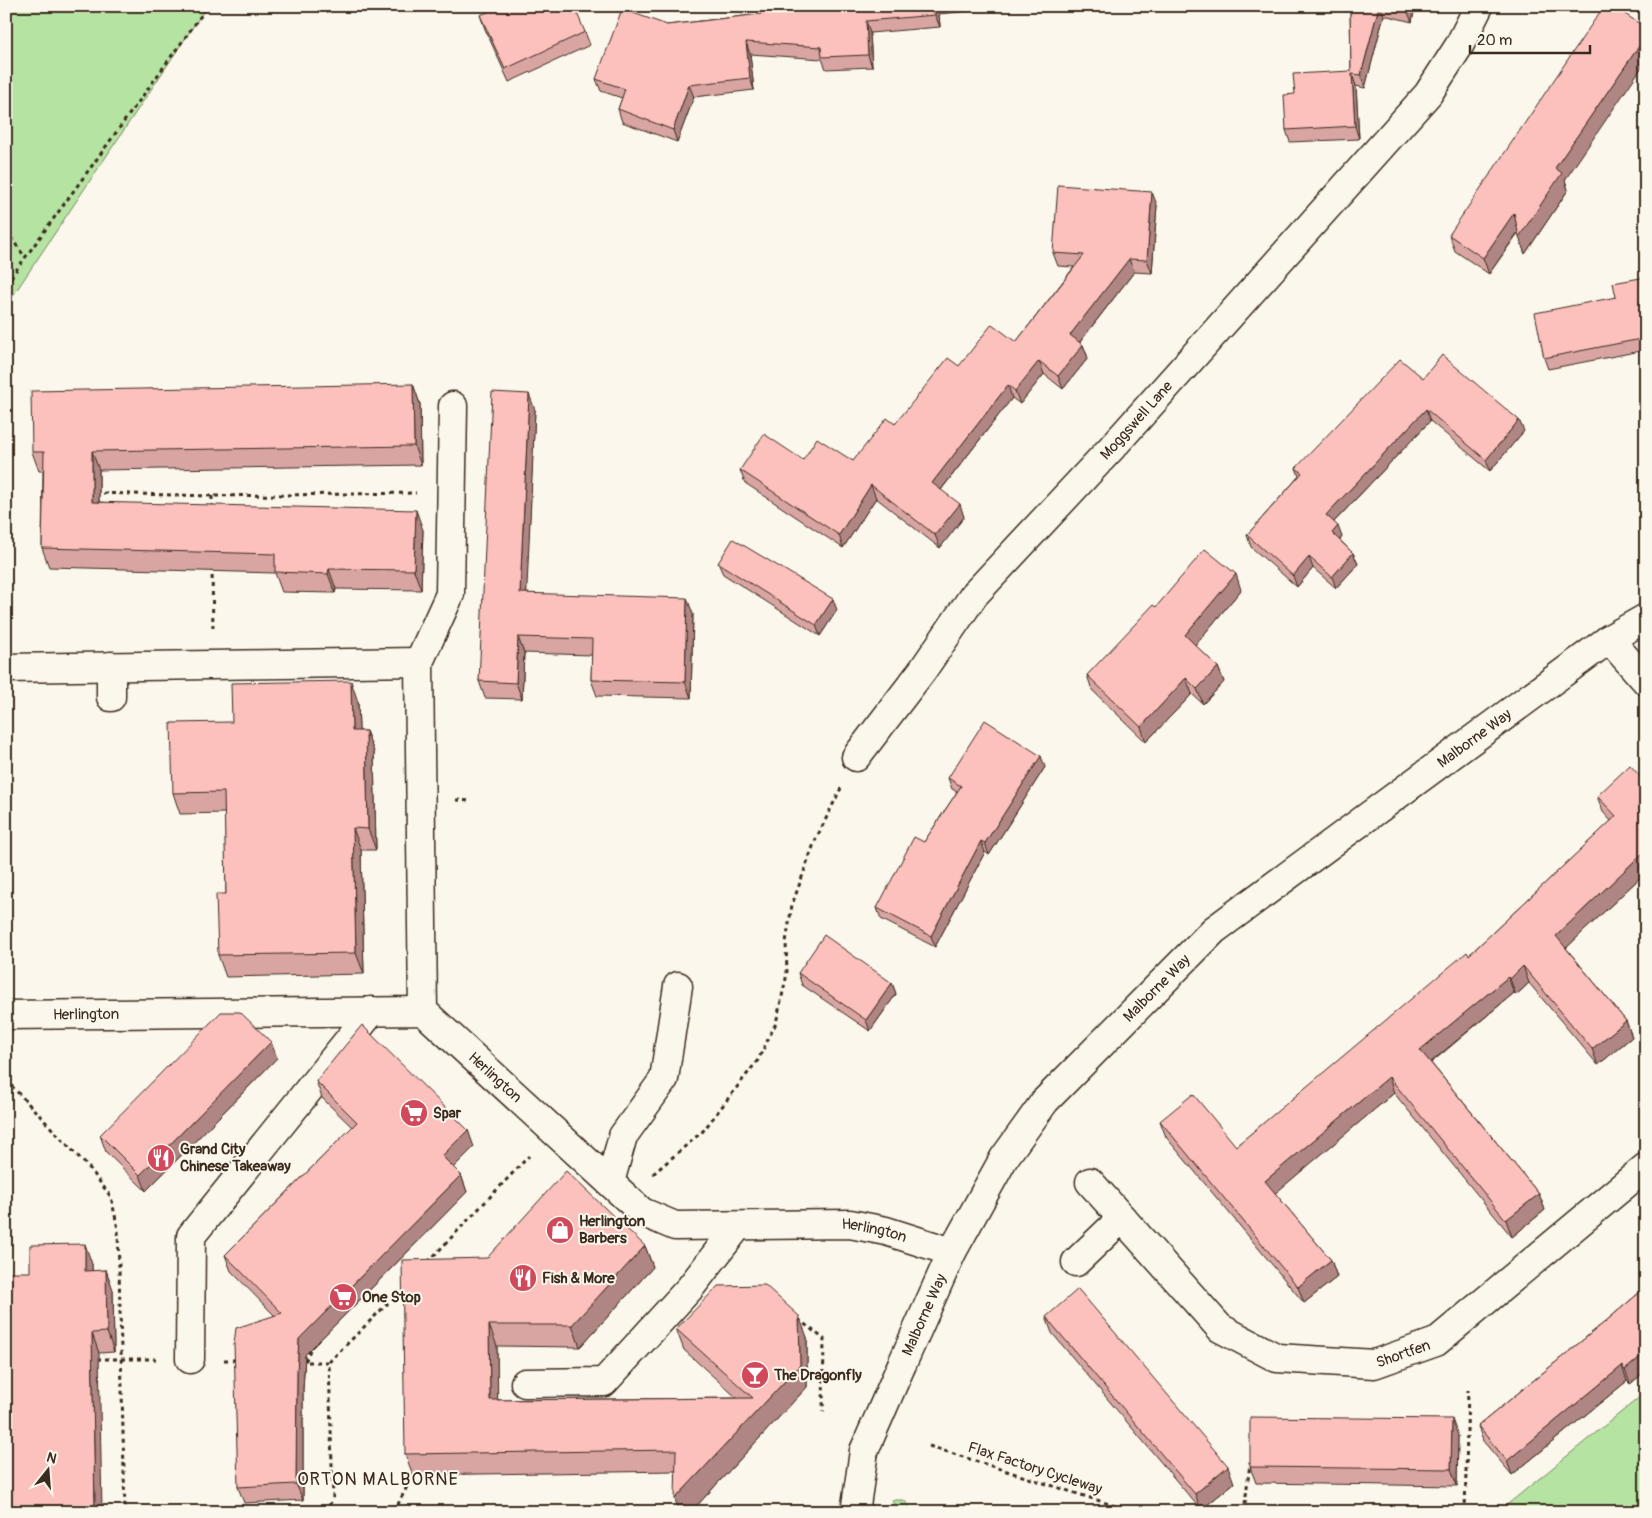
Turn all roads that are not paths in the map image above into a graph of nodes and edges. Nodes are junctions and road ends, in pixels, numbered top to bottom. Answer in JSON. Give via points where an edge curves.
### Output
{"nodes":[{"id":1,"x":1479,"y":6,"type":"edge"},
{"id":2,"x":453,"y":406,"type":"dead end"},
{"id":3,"x":1646,"y":618,"type":"edge"},
{"id":4,"x":1609,"y":640,"type":"junction"},
{"id":5,"x":419,"y":662,"type":"junction"},
{"id":6,"x":111,"y":666,"type":"junction"},
{"id":7,"x":6,"y":668,"type":"edge"},
{"id":8,"x":1646,"y":681,"type":"edge"},
{"id":9,"x":112,"y":697,"type":"dead end"},
{"id":10,"x":856,"y":757,"type":"road end"},
{"id":11,"x":678,"y":986,"type":"dead end"},
{"id":12,"x":423,"y":1010,"type":"junction"},
{"id":13,"x":372,"y":1011,"type":"junction"},
{"id":14,"x":6,"y":1015,"type":"edge"},
{"id":15,"x":1646,"y":1167,"type":"edge"},
{"id":16,"x":1090,"y":1182,"type":"dead end"},
{"id":17,"x":618,"y":1190,"type":"junction"},
{"id":18,"x":1122,"y":1218,"type":"junction"},
{"id":19,"x":738,"y":1226,"type":"junction"},
{"id":20,"x":952,"y":1252,"type":"junction"},
{"id":21,"x":1076,"y":1262,"type":"dead end"},
{"id":22,"x":190,"y":1359,"type":"road end"},
{"id":23,"x":525,"y":1383,"type":"dead end"},
{"id":24,"x":855,"y":1512,"type":"edge"}],
"edges":[{"from":1,"to":10,"type":"street","name":"Moggswell Lane","via":[[1459,46],[1428,94],[1117,442],[974,595]]},
{"from":2,"to":5,"type":"street","via":[[450,594]]},
{"from":3,"to":4,"type":"street","name":"Malborne Way"},
{"from":4,"to":8,"type":"street"},
{"from":4,"to":20,"type":"street","name":"Malborne Way","via":[[1214,930],[1045,1102],[1004,1158]]},
{"from":5,"to":6,"type":"street"},
{"from":5,"to":12,"type":"street"},
{"from":6,"to":7,"type":"street"},
{"from":6,"to":9,"type":"street"},
{"from":11,"to":17,"type":"street","via":[[664,1078],[624,1136]]},
{"from":12,"to":13,"type":"street","name":"Herlington"},
{"from":12,"to":17,"type":"street","name":"Herlington"},
{"from":13,"to":14,"type":"street","name":"Herlington"},
{"from":13,"to":22,"type":"street","via":[[191,1236]]},
{"from":15,"to":18,"type":"street","name":"Shortfen","via":[[1436,1342],[1374,1364],[1276,1358],[1220,1328]]},
{"from":16,"to":18,"type":"street","name":"Shortfen"},
{"from":17,"to":19,"type":"street","name":"Herlington","via":[[642,1212],[675,1226]]},
{"from":18,"to":21,"type":"street"},
{"from":19,"to":20,"type":"street","name":"Herlington","via":[[850,1224],[886,1231]]},
{"from":19,"to":23,"type":"street","via":[[690,1288],[604,1382]]},
{"from":20,"to":24,"type":"street","name":"Malborne Way","bridge":true,"via":[[864,1451]]}]}
